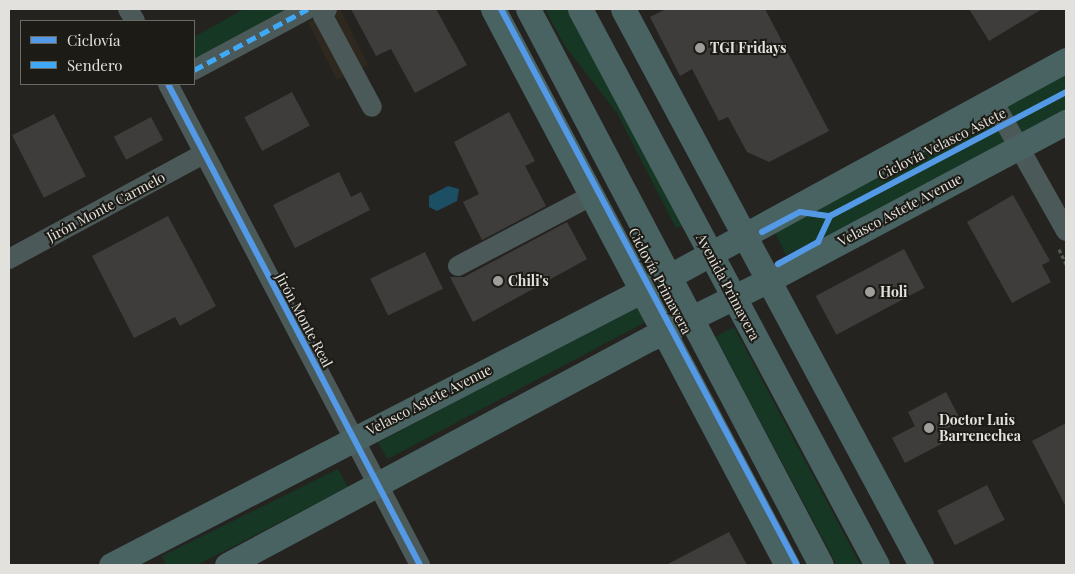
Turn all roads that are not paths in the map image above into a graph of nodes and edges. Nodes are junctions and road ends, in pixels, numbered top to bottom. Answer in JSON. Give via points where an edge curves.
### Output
{"nodes":[{"id":1,"x":128,"y":9,"type":"edge"},
{"id":2,"x":308,"y":9,"type":"edge"},
{"id":3,"x":326,"y":9,"type":"edge"},
{"id":4,"x":493,"y":9,"type":"edge"},
{"id":5,"x":528,"y":9,"type":"edge"},
{"id":6,"x":580,"y":9,"type":"edge"},
{"id":7,"x":623,"y":9,"type":"edge"},
{"id":8,"x":134,"y":20,"type":"edge"},
{"id":9,"x":550,"y":51,"type":"junction"},
{"id":10,"x":1066,"y":60,"type":"edge"},
{"id":11,"x":522,"y":65,"type":"junction"},
{"id":12,"x":195,"y":69,"type":"edge"},
{"id":13,"x":168,"y":85,"type":"edge"},
{"id":14,"x":994,"y":101,"type":"junction"},
{"id":15,"x":372,"y":107,"type":"dead end"},
{"id":16,"x":1066,"y":122,"type":"edge"},
{"id":17,"x":1020,"y":147,"type":"junction"},
{"id":18,"x":203,"y":154,"type":"junction"},
{"id":19,"x":591,"y":196,"type":"junction"},
{"id":20,"x":1066,"y":231,"type":"edge"},
{"id":21,"x":743,"y":236,"type":"junction"},
{"id":22,"x":710,"y":254,"type":"junction"},
{"id":23,"x":9,"y":259,"type":"edge"},
{"id":24,"x":458,"y":266,"type":"dead end"},
{"id":25,"x":668,"y":277,"type":"junction"},
{"id":26,"x":767,"y":281,"type":"junction"},
{"id":27,"x":642,"y":291,"type":"junction"},
{"id":28,"x":734,"y":298,"type":"junction"},
{"id":29,"x":690,"y":319,"type":"junction"},
{"id":30,"x":664,"y":332,"type":"junction"},
{"id":31,"x":352,"y":439,"type":"junction"},
{"id":32,"x":378,"y":485,"type":"junction"},
{"id":33,"x":145,"y":557,"type":"edge"},
{"id":34,"x":111,"y":565,"type":"edge"},
{"id":35,"x":227,"y":565,"type":"edge"},
{"id":36,"x":420,"y":565,"type":"edge"},
{"id":37,"x":787,"y":565,"type":"edge"},
{"id":38,"x":821,"y":565,"type":"edge"},
{"id":39,"x":877,"y":565,"type":"edge"},
{"id":40,"x":921,"y":565,"type":"edge"}],
"edges":[{"from":1,"to":8,"type":"street"},
{"from":2,"to":12,"type":"street"},
{"from":3,"to":15,"type":"street","via":[[323,16]]},
{"from":4,"to":11,"type":"main road"},
{"from":5,"to":9,"type":"main road"},
{"from":6,"to":22,"type":"main road","name":"Avenida Primavera"},
{"from":7,"to":21,"type":"main road"},
{"from":9,"to":11,"type":"main road"},
{"from":9,"to":25,"type":"main road"},
{"from":10,"to":14,"type":"main road"},
{"from":11,"to":19,"type":"main road"},
{"from":13,"to":18,"type":"street","name":"Jirón Monte Real"},
{"from":14,"to":17,"type":"street"},
{"from":14,"to":21,"type":"main road"},
{"from":16,"to":17,"type":"main road","name":"Velasco Astete Avenue"},
{"from":17,"to":20,"type":"street"},
{"from":17,"to":26,"type":"main road","name":"Velasco Astete Avenue"},
{"from":18,"to":23,"type":"street","name":"Jirón Monte Carmelo"},
{"from":18,"to":31,"type":"street","name":"Jirón Monte Real"},
{"from":19,"to":24,"type":"street"},
{"from":19,"to":27,"type":"main road"},
{"from":21,"to":22,"type":"main road","name":"Velasco Astete Avenue"},
{"from":21,"to":26,"type":"main road"},
{"from":22,"to":25,"type":"main road","name":"Velasco Astete Avenue"},
{"from":22,"to":28,"type":"main road","name":"Avenida Primavera"},
{"from":25,"to":27,"type":"main road","name":"Velasco Astete Avenue"},
{"from":25,"to":29,"type":"main road"},
{"from":26,"to":28,"type":"main road","name":"Velasco Astete Avenue"},
{"from":26,"to":40,"type":"main road"},
{"from":27,"to":30,"type":"main road"},
{"from":27,"to":31,"type":"main road","name":"Velasco Astete Avenue"},
{"from":28,"to":29,"type":"main road","name":"Velasco Astete Avenue"},
{"from":28,"to":39,"type":"main road","name":"Avenida Primavera"},
{"from":29,"to":30,"type":"main road","name":"Velasco Astete Avenue"},
{"from":29,"to":38,"type":"main road"},
{"from":30,"to":32,"type":"main road"},
{"from":30,"to":37,"type":"main road"},
{"from":31,"to":32,"type":"street","name":"Jirón Monte Real"},
{"from":31,"to":33,"type":"main road","name":"Velasco Astete Avenue"},
{"from":32,"to":35,"type":"main road"},
{"from":32,"to":36,"type":"street","name":"Jirón Monte Real"},
{"from":33,"to":34,"type":"main road","name":"Velasco Astete Avenue"}]}
